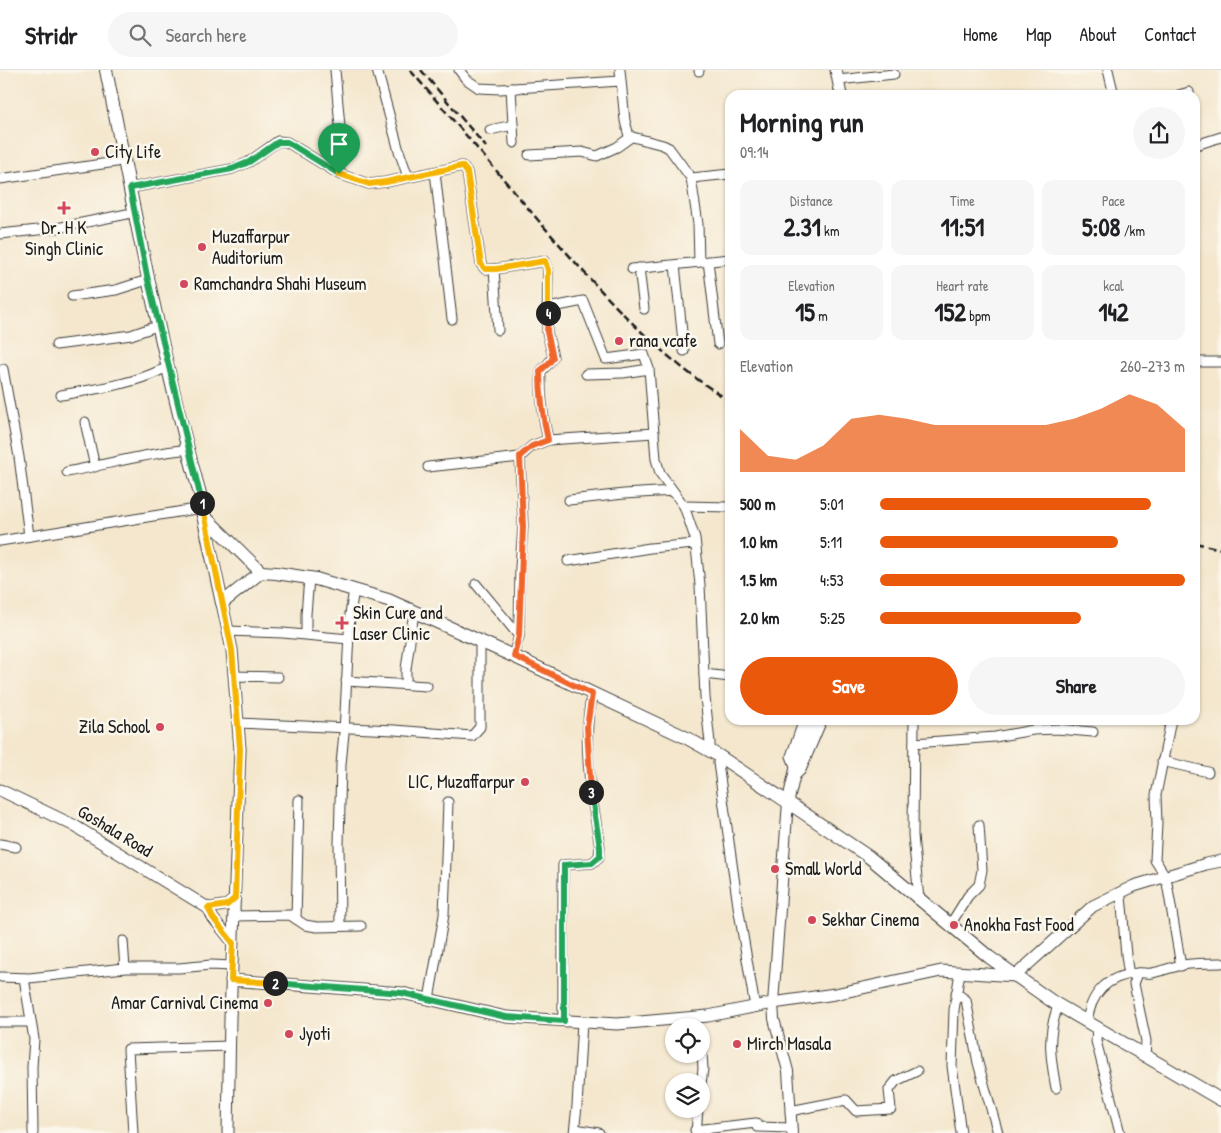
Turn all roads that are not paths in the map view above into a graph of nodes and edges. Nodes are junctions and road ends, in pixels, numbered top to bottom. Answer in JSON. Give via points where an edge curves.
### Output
{"nodes":[{"id":1,"x":97,"y":70,"type":"edge"},
{"id":2,"x":106,"y":70,"type":"edge"},
{"id":3,"x":335,"y":70,"type":"edge"},
{"id":4,"x":377,"y":70,"type":"edge"},
{"id":5,"x":459,"y":70,"type":"edge"},
{"id":6,"x":620,"y":70,"type":"edge"},
{"id":7,"x":1108,"y":70,"type":"edge"},
{"id":8,"x":891,"y":73,"type":"edge"},
{"id":9,"x":837,"y":75,"type":"edge"},
{"id":10,"x":620,"y":81,"type":"junction"},
{"id":11,"x":511,"y":88,"type":"junction"},
{"id":12,"x":840,"y":90,"type":"edge"},
{"id":13,"x":1113,"y":90,"type":"edge"},
{"id":14,"x":513,"y":125,"type":"junction"},
{"id":15,"x":490,"y":130,"type":"dead end"},
{"id":16,"x":631,"y":137,"type":"junction"},
{"id":17,"x":1221,"y":137,"type":"edge"},
{"id":18,"x":1200,"y":142,"type":"edge"},
{"id":19,"x":514,"y":143,"type":"dead end"},
{"id":20,"x":529,"y":155,"type":"dead end"},
{"id":21,"x":116,"y":162,"type":"junction"},
{"id":22,"x":434,"y":172,"type":"junction"},
{"id":23,"x":339,"y":174,"type":"junction"},
{"id":24,"x":725,"y":175,"type":"edge"},
{"id":25,"x":408,"y":177,"type":"junction"},
{"id":26,"x":691,"y":178,"type":"junction"},
{"id":27,"x":0,"y":179,"type":"edge"},
{"id":28,"x":130,"y":188,"type":"junction"},
{"id":29,"x":127,"y":214,"type":"junction"},
{"id":30,"x":0,"y":234,"type":"edge"},
{"id":31,"x":725,"y":260,"type":"edge"},
{"id":32,"x":703,"y":262,"type":"junction"},
{"id":33,"x":675,"y":264,"type":"junction"},
{"id":34,"x":494,"y":268,"type":"junction"},
{"id":35,"x":141,"y":282,"type":"junction"},
{"id":36,"x":72,"y":296,"type":"dead end"},
{"id":37,"x":548,"y":308,"type":"junction"},
{"id":38,"x":644,"y":309,"type":"dead end"},
{"id":39,"x":452,"y":319,"type":"dead end"},
{"id":40,"x":151,"y":328,"type":"junction"},
{"id":41,"x":498,"y":330,"type":"dead end"},
{"id":42,"x":56,"y":344,"type":"dead end"},
{"id":43,"x":718,"y":344,"type":"dead end"},
{"id":44,"x":684,"y":351,"type":"dead end"},
{"id":45,"x":1200,"y":362,"type":"edge"},
{"id":46,"x":1221,"y":362,"type":"edge"},
{"id":47,"x":3,"y":369,"type":"dead end"},
{"id":48,"x":649,"y":369,"type":"junction"},
{"id":49,"x":161,"y":370,"type":"junction"},
{"id":50,"x":586,"y":374,"type":"dead end"},
{"id":51,"x":61,"y":395,"type":"dead end"},
{"id":52,"x":85,"y":422,"type":"dead end"},
{"id":53,"x":654,"y":433,"type":"junction"},
{"id":54,"x":548,"y":440,"type":"junction"},
{"id":55,"x":182,"y":450,"type":"junction"},
{"id":56,"x":520,"y":456,"type":"junction"},
{"id":57,"x":95,"y":467,"type":"junction"},
{"id":58,"x":428,"y":467,"type":"dead end"},
{"id":59,"x":66,"y":472,"type":"dead end"},
{"id":60,"x":673,"y":491,"type":"junction"},
{"id":61,"x":569,"y":500,"type":"dead end"},
{"id":62,"x":684,"y":506,"type":"junction"},
{"id":63,"x":725,"y":506,"type":"edge"},
{"id":64,"x":202,"y":510,"type":"junction"},
{"id":65,"x":29,"y":536,"type":"junction"},
{"id":66,"x":0,"y":541,"type":"edge"},
{"id":67,"x":695,"y":544,"type":"junction"},
{"id":68,"x":568,"y":561,"type":"dead end"},
{"id":69,"x":261,"y":572,"type":"junction"},
{"id":70,"x":309,"y":578,"type":"junction"},
{"id":71,"x":476,"y":584,"type":"dead end"},
{"id":72,"x":354,"y":590,"type":"junction"},
{"id":73,"x":222,"y":603,"type":"junction"},
{"id":74,"x":414,"y":612,"type":"junction"},
{"id":75,"x":228,"y":631,"type":"junction"},
{"id":76,"x":306,"y":634,"type":"junction"},
{"id":77,"x":519,"y":636,"type":"junction"},
{"id":78,"x":349,"y":639,"type":"junction"},
{"id":79,"x":480,"y":642,"type":"junction"},
{"id":80,"x":514,"y":656,"type":"junction"},
{"id":81,"x":704,"y":674,"type":"junction"},
{"id":82,"x":234,"y":676,"type":"junction"},
{"id":83,"x":725,"y":676,"type":"edge"},
{"id":84,"x":278,"y":677,"type":"dead end"},
{"id":85,"x":346,"y":681,"type":"junction"},
{"id":86,"x":406,"y":684,"type":"junction"},
{"id":87,"x":427,"y":686,"type":"dead end"},
{"id":88,"x":592,"y":694,"type":"junction"},
{"id":89,"x":238,"y":723,"type":"junction"},
{"id":90,"x":802,"y":725,"type":"edge"},
{"id":91,"x":812,"y":725,"type":"edge"},
{"id":92,"x":820,"y":725,"type":"edge"},
{"id":93,"x":914,"y":725,"type":"edge"},
{"id":94,"x":1169,"y":725,"type":"edge"},
{"id":95,"x":345,"y":727,"type":"junction"},
{"id":96,"x":1093,"y":732,"type":"dead end"},
{"id":97,"x":914,"y":743,"type":"junction"},
{"id":98,"x":714,"y":754,"type":"junction"},
{"id":99,"x":1162,"y":761,"type":"junction"},
{"id":100,"x":795,"y":770,"type":"junction"},
{"id":101,"x":1208,"y":772,"type":"dead end"},
{"id":102,"x":0,"y":790,"type":"edge"},
{"id":103,"x":299,"y":800,"type":"dead end"},
{"id":104,"x":448,"y":802,"type":"dead end"},
{"id":105,"x":788,"y":802,"type":"junction"},
{"id":106,"x":979,"y":825,"type":"dead end"},
{"id":107,"x":0,"y":844,"type":"edge"},
{"id":108,"x":16,"y":847,"type":"dead end"},
{"id":109,"x":1221,"y":861,"type":"edge"},
{"id":110,"x":1166,"y":877,"type":"junction"},
{"id":111,"x":1120,"y":892,"type":"junction"},
{"id":112,"x":235,"y":898,"type":"junction"},
{"id":113,"x":919,"y":900,"type":"junction"},
{"id":114,"x":208,"y":908,"type":"junction"},
{"id":115,"x":234,"y":916,"type":"junction"},
{"id":116,"x":296,"y":919,"type":"junction"},
{"id":117,"x":950,"y":925,"type":"junction"},
{"id":118,"x":340,"y":926,"type":"junction"},
{"id":119,"x":361,"y":926,"type":"dead end"},
{"id":120,"x":123,"y":941,"type":"dead end"},
{"id":121,"x":233,"y":943,"type":"junction"},
{"id":122,"x":1221,"y":963,"type":"edge"},
{"id":123,"x":232,"y":966,"type":"junction"},
{"id":124,"x":1181,"y":966,"type":"junction"},
{"id":125,"x":125,"y":968,"type":"junction"},
{"id":126,"x":960,"y":972,"type":"junction"},
{"id":127,"x":1133,"y":973,"type":"junction"},
{"id":128,"x":1015,"y":976,"type":"junction"},
{"id":129,"x":1,"y":977,"type":"edge"},
{"id":130,"x":24,"y":978,"type":"junction"},
{"id":131,"x":231,"y":980,"type":"junction"},
{"id":132,"x":956,"y":993,"type":"junction"},
{"id":133,"x":430,"y":999,"type":"junction"},
{"id":134,"x":773,"y":1003,"type":"junction"},
{"id":135,"x":1058,"y":1006,"type":"junction"},
{"id":136,"x":755,"y":1007,"type":"junction"},
{"id":137,"x":710,"y":1019,"type":"edge"},
{"id":138,"x":564,"y":1021,"type":"junction"},
{"id":139,"x":0,"y":1022,"type":"edge"},
{"id":140,"x":30,"y":1022,"type":"junction"},
{"id":141,"x":582,"y":1022,"type":"junction"},
{"id":142,"x":665,"y":1023,"type":"edge"},
{"id":143,"x":1092,"y":1026,"type":"junction"},
{"id":144,"x":230,"y":1046,"type":"junction"},
{"id":145,"x":1145,"y":1057,"type":"junction"},
{"id":146,"x":917,"y":1071,"type":"dead end"},
{"id":147,"x":1056,"y":1088,"type":"dead end"},
{"id":148,"x":1221,"y":1100,"type":"edge"},
{"id":149,"x":790,"y":1111,"type":"junction"},
{"id":150,"x":697,"y":1118,"type":"edge"},
{"id":151,"x":792,"y":1130,"type":"edge"},
{"id":152,"x":574,"y":1131,"type":"edge"},
{"id":153,"x":695,"y":1131,"type":"edge"},
{"id":154,"x":33,"y":1133,"type":"edge"},
{"id":155,"x":133,"y":1133,"type":"edge"},
{"id":156,"x":228,"y":1133,"type":"edge"},
{"id":157,"x":598,"y":1133,"type":"edge"},
{"id":158,"x":961,"y":1133,"type":"edge"},
{"id":159,"x":998,"y":1133,"type":"edge"},
{"id":160,"x":1120,"y":1133,"type":"edge"}],
"edges":[{"from":1,"to":21,"type":"main road"},
{"from":2,"to":28,"type":"main road"},
{"from":3,"to":23,"type":"street","via":[[341,138]]},
{"from":4,"to":25,"type":"street"},
{"from":5,"to":11,"type":"street","via":[[479,88]]},
{"from":6,"to":10,"type":"street"},
{"from":7,"to":13,"type":"street"},
{"from":8,"to":9,"type":"street"},
{"from":9,"to":12,"type":"main road"},
{"from":10,"to":11,"type":"street"},
{"from":10,"to":16,"type":"street"},
{"from":11,"to":14,"type":"street"},
{"from":14,"to":15,"type":"street"},
{"from":14,"to":19,"type":"street"},
{"from":16,"to":20,"type":"street","via":[[597,156],[582,152]]},
{"from":16,"to":26,"type":"street","via":[[669,148]]},
{"from":17,"to":18,"type":"street"},
{"from":21,"to":27,"type":"street"},
{"from":21,"to":29,"type":"main road"},
{"from":22,"to":25,"type":"street"},
{"from":22,"to":34,"type":"street","via":[[462,166],[467,172],[481,264],[485,269]]},
{"from":22,"to":39,"type":"street"},
{"from":23,"to":25,"type":"street","via":[[369,184]]},
{"from":23,"to":28,"type":"street","via":[[287,142],[278,142],[249,162],[232,169]]},
{"from":24,"to":26,"type":"street"},
{"from":26,"to":32,"type":"street"},
{"from":28,"to":64,"type":"main road","via":[[147,276]]},
{"from":29,"to":30,"type":"street","via":[[57,228]]},
{"from":29,"to":35,"type":"main road"},
{"from":31,"to":32,"type":"street"},
{"from":32,"to":33,"type":"street"},
{"from":32,"to":43,"type":"street"},
{"from":33,"to":38,"type":"street","via":[[635,268]]},
{"from":33,"to":44,"type":"street"},
{"from":34,"to":37,"type":"street","via":[[545,261]]},
{"from":34,"to":41,"type":"street"},
{"from":35,"to":36,"type":"street","via":[[116,290]]},
{"from":35,"to":40,"type":"main road"},
{"from":37,"to":48,"type":"street","via":[[583,301],[606,359],[644,354]]},
{"from":37,"to":54,"type":"street","via":[[547,332],[553,358],[540,371],[540,379]]},
{"from":40,"to":42,"type":"street","via":[[131,335]]},
{"from":40,"to":49,"type":"main road"},
{"from":45,"to":46,"type":"street"},
{"from":47,"to":65,"type":"street"},
{"from":48,"to":50,"type":"street"},
{"from":48,"to":53,"type":"street"},
{"from":49,"to":51,"type":"street","via":[[100,389]]},
{"from":49,"to":55,"type":"main road"},
{"from":52,"to":57,"type":"street"},
{"from":53,"to":54,"type":"street"},
{"from":53,"to":60,"type":"street","via":[[660,473]]},
{"from":54,"to":56,"type":"street","via":[[532,446]]},
{"from":55,"to":57,"type":"street"},
{"from":55,"to":64,"type":"main road","via":[[197,504]]},
{"from":56,"to":58,"type":"street"},
{"from":56,"to":77,"type":"street","via":[[523,526]]},
{"from":57,"to":59,"type":"street"},
{"from":60,"to":61,"type":"street"},
{"from":60,"to":62,"type":"street"},
{"from":62,"to":63,"type":"street"},
{"from":62,"to":67,"type":"street"},
{"from":64,"to":65,"type":"street"},
{"from":64,"to":69,"type":"main road"},
{"from":64,"to":73,"type":"main road"},
{"from":65,"to":66,"type":"street"},
{"from":67,"to":68,"type":"street"},
{"from":67,"to":81,"type":"street"},
{"from":69,"to":70,"type":"main road"},
{"from":69,"to":73,"type":"main road"},
{"from":70,"to":72,"type":"main road"},
{"from":70,"to":76,"type":"street"},
{"from":71,"to":77,"type":"street"},
{"from":72,"to":74,"type":"main road"},
{"from":72,"to":78,"type":"street"},
{"from":73,"to":75,"type":"main road"},
{"from":74,"to":79,"type":"main road"},
{"from":74,"to":86,"type":"street"},
{"from":75,"to":76,"type":"street"},
{"from":75,"to":82,"type":"main road"},
{"from":76,"to":78,"type":"street"},
{"from":77,"to":80,"type":"street"},
{"from":78,"to":85,"type":"street"},
{"from":79,"to":80,"type":"main road"},
{"from":79,"to":95,"type":"street","via":[[480,727],[472,736]]},
{"from":80,"to":88,"type":"main road"},
{"from":81,"to":83,"type":"street"},
{"from":81,"to":98,"type":"street"},
{"from":82,"to":84,"type":"street"},
{"from":82,"to":89,"type":"main road"},
{"from":85,"to":86,"type":"street"},
{"from":85,"to":95,"type":"street"},
{"from":86,"to":87,"type":"street"},
{"from":88,"to":98,"type":"main road","via":[[685,736]]},
{"from":88,"to":138,"type":"street","via":[[587,727],[600,856],[592,863],[564,865]]},
{"from":89,"to":95,"type":"street"},
{"from":89,"to":112,"type":"main road"},
{"from":90,"to":100,"type":"street","via":[[791,756]]},
{"from":91,"to":100,"type":"main road"},
{"from":92,"to":100,"type":"street","via":[[801,770]]},
{"from":93,"to":97,"type":"street"},
{"from":94,"to":99,"type":"street"},
{"from":95,"to":118,"type":"street","via":[[340,802]]},
{"from":96,"to":97,"type":"street","via":[[1033,730],[995,737]]},
{"from":97,"to":113,"type":"street","via":[[912,835]]},
{"from":98,"to":105,"type":"main road"},
{"from":98,"to":136,"type":"street","via":[[718,763]]},
{"from":99,"to":101,"type":"street"},
{"from":99,"to":110,"type":"street","via":[[1156,795],[1156,860]]},
{"from":100,"to":105,"type":"main road"},
{"from":102,"to":114,"type":"main road","name":"Goshala Road","via":[[74,825]]},
{"from":103,"to":116,"type":"street"},
{"from":104,"to":133,"type":"street","via":[[444,915]]},
{"from":105,"to":113,"type":"main road","via":[[870,857]]},
{"from":105,"to":134,"type":"street"},
{"from":106,"to":117,"type":"street","via":[[982,870],[979,885]]},
{"from":107,"to":108,"type":"street"},
{"from":109,"to":110,"type":"main road"},
{"from":110,"to":111,"type":"main road"},
{"from":110,"to":124,"type":"street"},
{"from":111,"to":127,"type":"street","via":[[1127,964]]},
{"from":111,"to":128,"type":"main road","via":[[1093,906]]},
{"from":112,"to":114,"type":"street","via":[[227,905]]},
{"from":112,"to":115,"type":"main road"},
{"from":113,"to":117,"type":"main road"},
{"from":114,"to":121,"type":"street"},
{"from":115,"to":116,"type":"street","via":[[290,915]]},
{"from":115,"to":121,"type":"main road"},
{"from":116,"to":118,"type":"street","via":[[317,927]]},
{"from":117,"to":128,"type":"main road"},
{"from":118,"to":119,"type":"street"},
{"from":120,"to":125,"type":"street"},
{"from":121,"to":123,"type":"main road"},
{"from":122,"to":124,"type":"street"},
{"from":123,"to":125,"type":"street"},
{"from":123,"to":131,"type":"main road"},
{"from":124,"to":127,"type":"street","via":[[1151,973]]},
{"from":125,"to":130,"type":"street"},
{"from":126,"to":128,"type":"main road"},
{"from":126,"to":132,"type":"street"},
{"from":126,"to":134,"type":"main road","via":[[942,971],[835,994]]},
{"from":127,"to":143,"type":"street","via":[[1112,980],[1092,999],[1088,1011]]},
{"from":127,"to":145,"type":"street","via":[[1146,1040]]},
{"from":128,"to":135,"type":"main road"},
{"from":129,"to":130,"type":"street"},
{"from":130,"to":140,"type":"street"},
{"from":131,"to":133,"type":"main road","via":[[402,993]]},
{"from":131,"to":144,"type":"main road"},
{"from":132,"to":158,"type":"street","via":[[952,1066]]},
{"from":132,"to":159,"type":"street","via":[[966,1000],[978,1063]]},
{"from":133,"to":138,"type":"main road","via":[[506,1017]]},
{"from":134,"to":136,"type":"main road"},
{"from":134,"to":149,"type":"street","via":[[788,1071]]},
{"from":135,"to":143,"type":"main road"},
{"from":135,"to":147,"type":"street","via":[[1050,1040]]},
{"from":136,"to":137,"type":"main road"},
{"from":138,"to":141,"type":"main road"},
{"from":139,"to":140,"type":"street"},
{"from":140,"to":154,"type":"street","via":[[34,1039]]},
{"from":141,"to":142,"type":"main road"},
{"from":141,"to":152,"type":"street"},
{"from":143,"to":145,"type":"main road"},
{"from":143,"to":160,"type":"street"},
{"from":144,"to":155,"type":"street","via":[[128,1049]]},
{"from":144,"to":156,"type":"main road"},
{"from":145,"to":148,"type":"main road"},
{"from":146,"to":149,"type":"street","via":[[896,1081],[889,1090],[891,1109],[856,1112],[846,1100]]},
{"from":149,"to":151,"type":"street"},
{"from":150,"to":153,"type":"street"},
{"from":151,"to":153,"type":"street","via":[[757,1128],[756,1123]]},
{"from":152,"to":157,"type":"street"}]}
